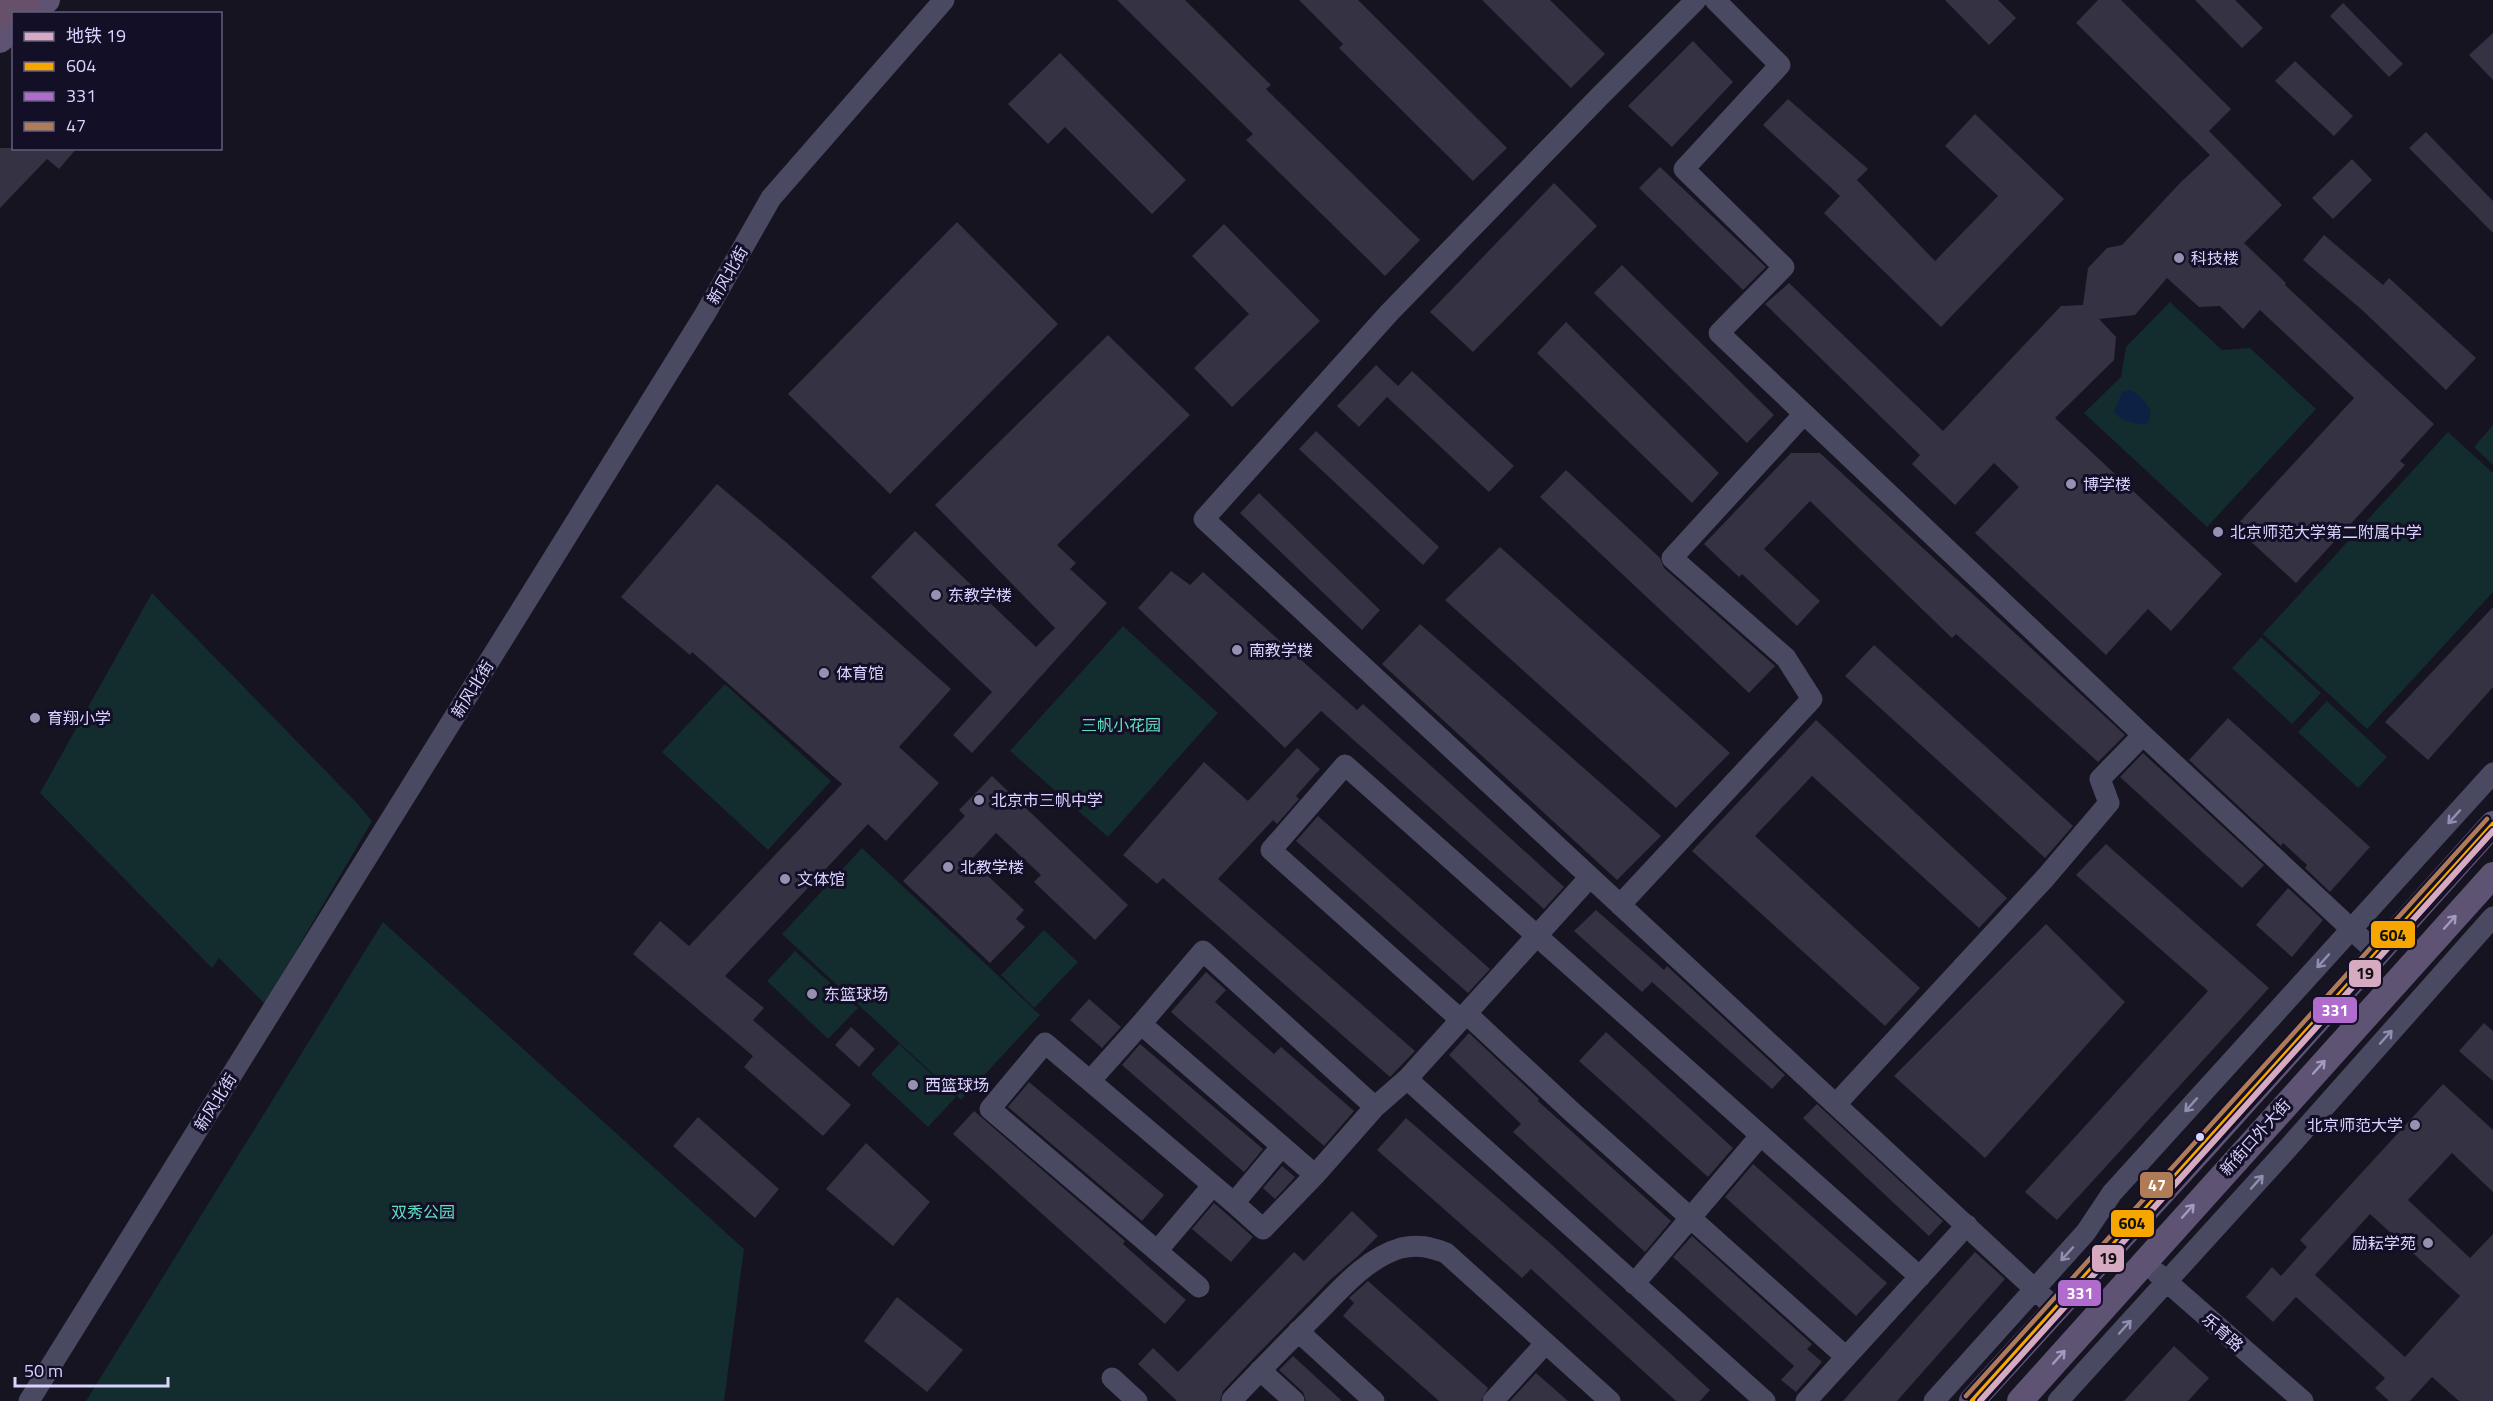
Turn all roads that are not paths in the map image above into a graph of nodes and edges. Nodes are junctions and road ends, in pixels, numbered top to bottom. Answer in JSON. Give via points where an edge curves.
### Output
{"nodes":[{"id":1,"x":24,"y":0,"type":"edge"},
{"id":2,"x":47,"y":0,"type":"edge"},
{"id":3,"x":944,"y":0,"type":"edge"},
{"id":4,"x":1696,"y":0,"type":"edge"},
{"id":5,"x":1715,"y":0,"type":"edge"},
{"id":6,"x":0,"y":12,"type":"edge"},
{"id":7,"x":33,"y":12,"type":"edge"},
{"id":8,"x":12,"y":30,"type":"edge"},
{"id":9,"x":0,"y":40,"type":"edge"},
{"id":10,"x":1803,"y":414,"type":"junction"},
{"id":11,"x":2143,"y":735,"type":"junction"},
{"id":12,"x":2493,"y":773,"type":"edge"},
{"id":13,"x":2493,"y":824,"type":"edge"},
{"id":14,"x":2493,"y":875,"type":"edge"},
{"id":15,"x":1590,"y":877,"type":"junction"},
{"id":16,"x":1620,"y":905,"type":"junction"},
{"id":17,"x":2493,"y":916,"type":"edge"},
{"id":18,"x":2352,"y":929,"type":"junction"},
{"id":19,"x":1539,"y":936,"type":"junction"},
{"id":20,"x":2378,"y":954,"type":"junction"},
{"id":21,"x":1464,"y":1017,"type":"junction"},
{"id":22,"x":1140,"y":1024,"type":"junction"},
{"id":23,"x":1407,"y":1079,"type":"junction"},
{"id":24,"x":1090,"y":1081,"type":"junction"},
{"id":25,"x":1836,"y":1104,"type":"junction"},
{"id":26,"x":1375,"y":1107,"type":"junction"},
{"id":27,"x":1761,"y":1135,"type":"junction"},
{"id":28,"x":1282,"y":1146,"type":"junction"},
{"id":29,"x":1315,"y":1175,"type":"junction"},
{"id":30,"x":1213,"y":1185,"type":"junction"},
{"id":31,"x":1234,"y":1203,"type":"junction"},
{"id":32,"x":1689,"y":1218,"type":"junction"},
{"id":33,"x":1967,"y":1226,"type":"junction"},
{"id":34,"x":1157,"y":1251,"type":"junction"},
{"id":35,"x":2144,"y":1261,"type":"junction"},
{"id":36,"x":1920,"y":1277,"type":"junction"},
{"id":37,"x":2166,"y":1282,"type":"junction"},
{"id":38,"x":1634,"y":1284,"type":"junction"},
{"id":39,"x":1199,"y":1287,"type":"dead end"},
{"id":40,"x":2036,"y":1289,"type":"junction"},
{"id":41,"x":2055,"y":1308,"type":"junction"},
{"id":42,"x":1298,"y":1332,"type":"junction"},
{"id":43,"x":1545,"y":1344,"type":"junction"},
{"id":44,"x":1846,"y":1357,"type":"junction"},
{"id":45,"x":1260,"y":1370,"type":"junction"},
{"id":46,"x":1112,"y":1378,"type":"dead end"},
{"id":47,"x":1367,"y":1398,"type":"edge"},
{"id":48,"x":1232,"y":1400,"type":"edge"},
{"id":49,"x":29,"y":1401,"type":"edge"},
{"id":50,"x":1137,"y":1401,"type":"edge"},
{"id":51,"x":1294,"y":1401,"type":"edge"},
{"id":52,"x":1493,"y":1401,"type":"edge"},
{"id":53,"x":1610,"y":1401,"type":"edge"},
{"id":54,"x":1765,"y":1401,"type":"edge"},
{"id":55,"x":1806,"y":1401,"type":"edge"},
{"id":56,"x":1934,"y":1401,"type":"edge"},
{"id":57,"x":1972,"y":1401,"type":"edge"},
{"id":58,"x":2020,"y":1401,"type":"edge"},
{"id":59,"x":2058,"y":1401,"type":"edge"},
{"id":60,"x":2302,"y":1401,"type":"edge"}],
"edges":[{"from":1,"to":6,"type":"highway"},
{"from":2,"to":7,"type":"main road"},
{"from":3,"to":49,"type":"street","name":"新风北街","via":[[771,198],[705,314]]},
{"from":4,"to":15,"type":"street","via":[[1397,305],[1204,519]]},
{"from":5,"to":10,"type":"street","via":[[1779,65],[1684,169],[1784,267],[1719,333]]},
{"from":8,"to":9,"type":"main road"},
{"from":10,"to":11,"type":"street"},
{"from":10,"to":16,"type":"street","via":[[1672,558],[1786,658],[1812,699]]},
{"from":11,"to":18,"type":"street"},
{"from":11,"to":25,"type":"street","via":[[2100,779],[2109,803],[2046,877]]},
{"from":12,"to":18,"type":"street","one_way":true},
{"from":13,"to":20,"type":"main road","name":"新街口外大街"},
{"from":35,"to":14,"type":"main road","name":"新街口外大街","one_way":true},
{"from":15,"to":16,"type":"street"},
{"from":15,"to":19,"type":"street"},
{"from":16,"to":25,"type":"street"},
{"from":37,"to":17,"type":"street","name":"新街口外大街","one_way":true},
{"from":18,"to":20,"type":"street"},
{"from":18,"to":40,"type":"street","one_way":true,"via":[[2112,1193],[2086,1232]]},
{"from":19,"to":21,"type":"street"},
{"from":19,"to":21,"type":"street","via":[[1345,765],[1271,850]]},
{"from":19,"to":27,"type":"street"},
{"from":20,"to":41,"type":"main road","name":"新街口外大街"},
{"from":21,"to":23,"type":"street"},
{"from":21,"to":32,"type":"street"},
{"from":22,"to":24,"type":"street"},
{"from":22,"to":26,"type":"street","via":[[1203,951]]},
{"from":22,"to":28,"type":"street"},
{"from":23,"to":26,"type":"street"},
{"from":23,"to":38,"type":"street"},
{"from":24,"to":30,"type":"street"},
{"from":24,"to":34,"type":"street","via":[[1045,1044],[990,1109]]},
{"from":25,"to":33,"type":"street"},
{"from":26,"to":29,"type":"street"},
{"from":27,"to":32,"type":"street"},
{"from":27,"to":36,"type":"street"},
{"from":28,"to":29,"type":"street"},
{"from":28,"to":31,"type":"street"},
{"from":29,"to":31,"type":"street","via":[[1263,1229]]},
{"from":30,"to":31,"type":"street"},
{"from":30,"to":34,"type":"street"},
{"from":32,"to":38,"type":"street"},
{"from":32,"to":44,"type":"street"},
{"from":33,"to":36,"type":"street"},
{"from":33,"to":40,"type":"street"},
{"from":34,"to":39,"type":"street"},
{"from":35,"to":37,"type":"street","name":"乐育路"},
{"from":58,"to":35,"type":"main road","name":"新街口外大街","one_way":true},
{"from":36,"to":44,"type":"street"},
{"from":59,"to":37,"type":"street","name":"新街口外大街","one_way":true},
{"from":37,"to":60,"type":"street","name":"乐育路"},
{"from":38,"to":54,"type":"street"},
{"from":40,"to":41,"type":"street"},
{"from":40,"to":56,"type":"street"},
{"from":41,"to":57,"type":"main road","name":"新街口外大街"},
{"from":42,"to":43,"type":"street","via":[[1358,1272],[1378,1258],[1401,1248],[1423,1245],[1446,1253]]},
{"from":42,"to":45,"type":"street"},
{"from":42,"to":47,"type":"street"},
{"from":43,"to":52,"type":"street"},
{"from":43,"to":53,"type":"street"},
{"from":44,"to":55,"type":"street"},
{"from":45,"to":48,"type":"street"},
{"from":45,"to":51,"type":"street"},
{"from":46,"to":50,"type":"street"}]}
